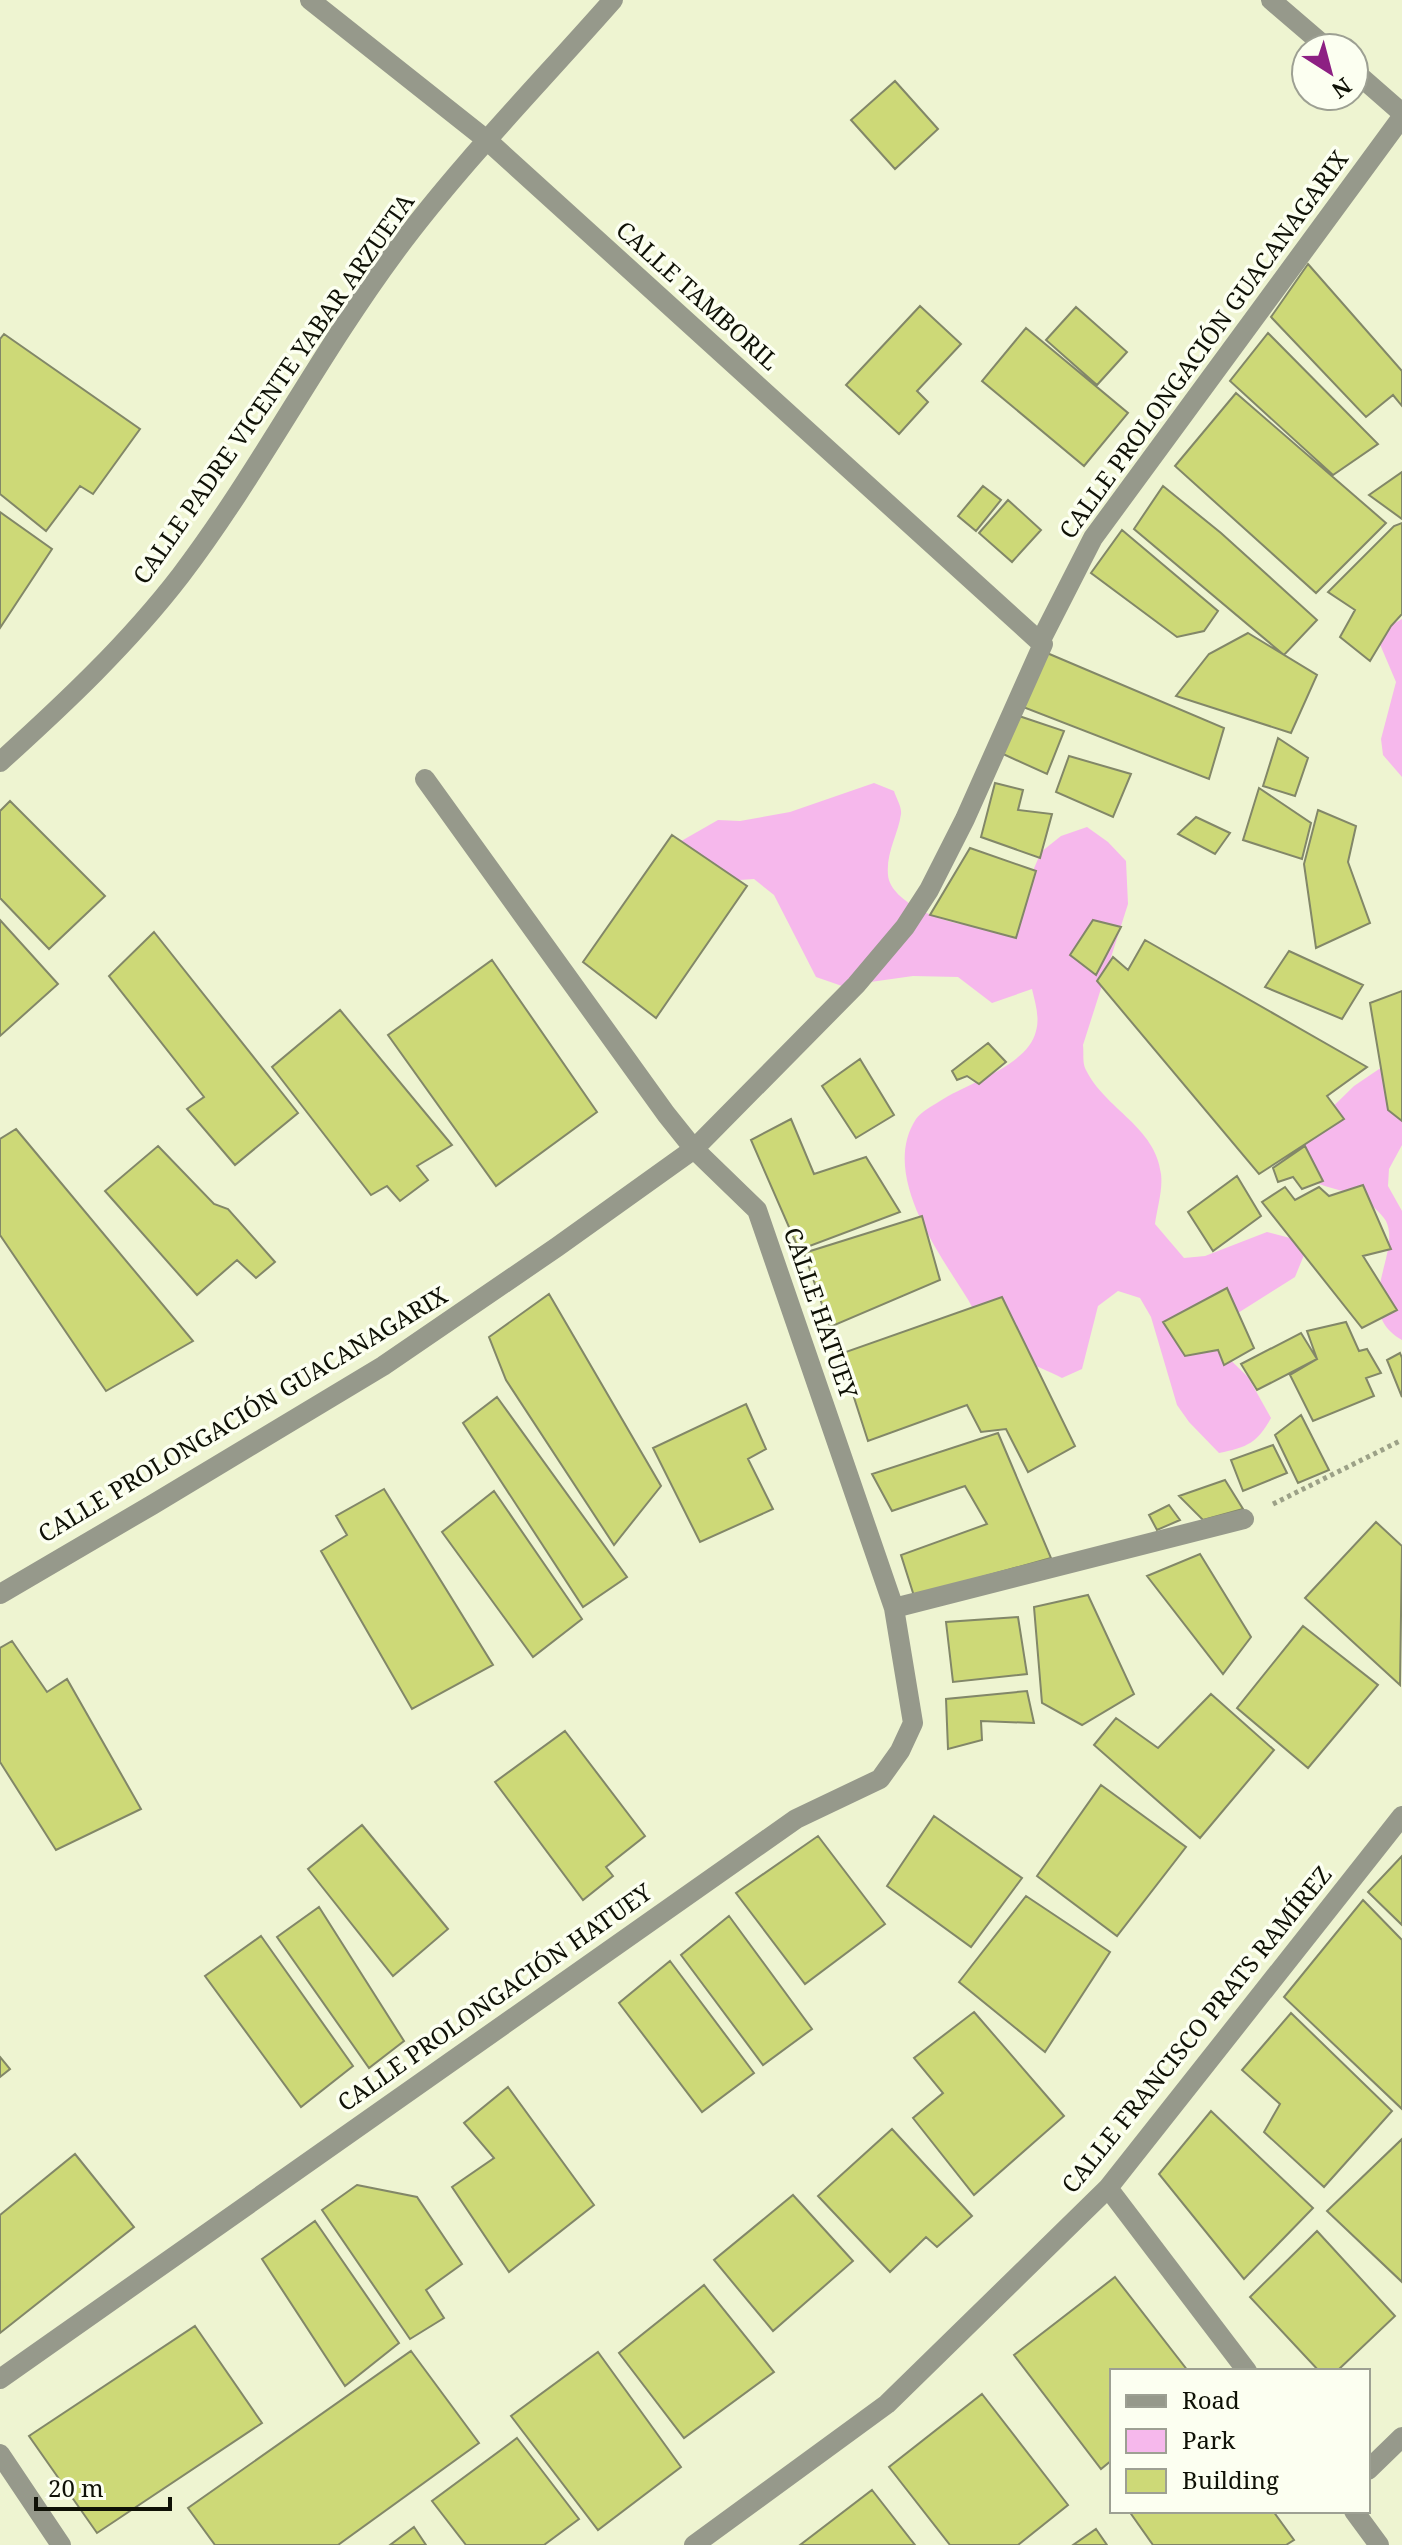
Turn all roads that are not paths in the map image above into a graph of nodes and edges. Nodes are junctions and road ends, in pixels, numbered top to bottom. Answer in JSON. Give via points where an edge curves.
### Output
{"nodes":[{"id":1,"x":310,"y":0,"type":"edge"},
{"id":2,"x":613,"y":0,"type":"edge"},
{"id":3,"x":1271,"y":0,"type":"edge"},
{"id":4,"x":1308,"y":32,"type":"edge"},
{"id":5,"x":1370,"y":86,"type":"edge"},
{"id":6,"x":1402,"y":115,"type":"edge"},
{"id":7,"x":488,"y":141,"type":"junction"},
{"id":8,"x":1040,"y":642,"type":"junction"},
{"id":9,"x":0,"y":762,"type":"edge"},
{"id":10,"x":425,"y":779,"type":"dead end"},
{"id":11,"x":694,"y":1149,"type":"junction"},
{"id":12,"x":1244,"y":1519,"type":"road end"},
{"id":13,"x":0,"y":1594,"type":"edge"},
{"id":14,"x":894,"y":1608,"type":"junction"},
{"id":15,"x":1402,"y":1816,"type":"edge"},
{"id":16,"x":1108,"y":2188,"type":"junction"},
{"id":17,"x":1245,"y":2369,"type":"edge"},
{"id":18,"x":0,"y":2379,"type":"edge"},
{"id":19,"x":1402,"y":2437,"type":"edge"},
{"id":20,"x":0,"y":2454,"type":"edge"},
{"id":21,"x":1370,"y":2468,"type":"edge"},
{"id":22,"x":1355,"y":2513,"type":"edge"},
{"id":23,"x":61,"y":2545,"type":"edge"},
{"id":24,"x":694,"y":2545,"type":"edge"},
{"id":25,"x":1379,"y":2545,"type":"edge"}],
"edges":[{"from":1,"to":7,"type":"street","name":"CALLE TAMBORIL"},
{"from":2,"to":7,"type":"street","name":"CALLE PADRE VICENTE YABAR ARZUETA"},
{"from":3,"to":4,"type":"street"},
{"from":5,"to":6,"type":"street"},
{"from":6,"to":8,"type":"street","name":"CALLE PROLONGACIÓN GUACANAGARIX","via":[[1093,538]]},
{"from":7,"to":8,"type":"street","name":"CALLE TAMBORIL"},
{"from":7,"to":9,"type":"street","name":"CALLE PADRE VICENTE YABAR ARZUETA","via":[[395,251],[180,576],[57,710]]},
{"from":8,"to":11,"type":"street","name":"CALLE PROLONGACIÓN GUACANAGARIX","via":[[965,819],[905,927],[856,985]]},
{"from":10,"to":11,"type":"street","name":"CALLE HATUEY"},
{"from":11,"to":13,"type":"street","name":"CALLE PROLONGACIÓN GUACANAGARIX","via":[[383,1366]]},
{"from":11,"to":14,"type":"street","name":"CALLE HATUEY","via":[[757,1210]]},
{"from":12,"to":14,"type":"street"},
{"from":14,"to":18,"type":"street","name":"CALLE PROLONGACIÓN HATUEY","via":[[913,1723],[880,1779],[796,1819]]},
{"from":15,"to":16,"type":"street","name":"CALLE FRANCISCO PRATS RAMÍREZ"},
{"from":16,"to":17,"type":"street"},
{"from":16,"to":24,"type":"street","name":"CALLE FRANCISCO PRATS RAMÍREZ","via":[[887,2404]]},
{"from":19,"to":21,"type":"street"},
{"from":20,"to":23,"type":"street"},
{"from":22,"to":25,"type":"street"}]}
